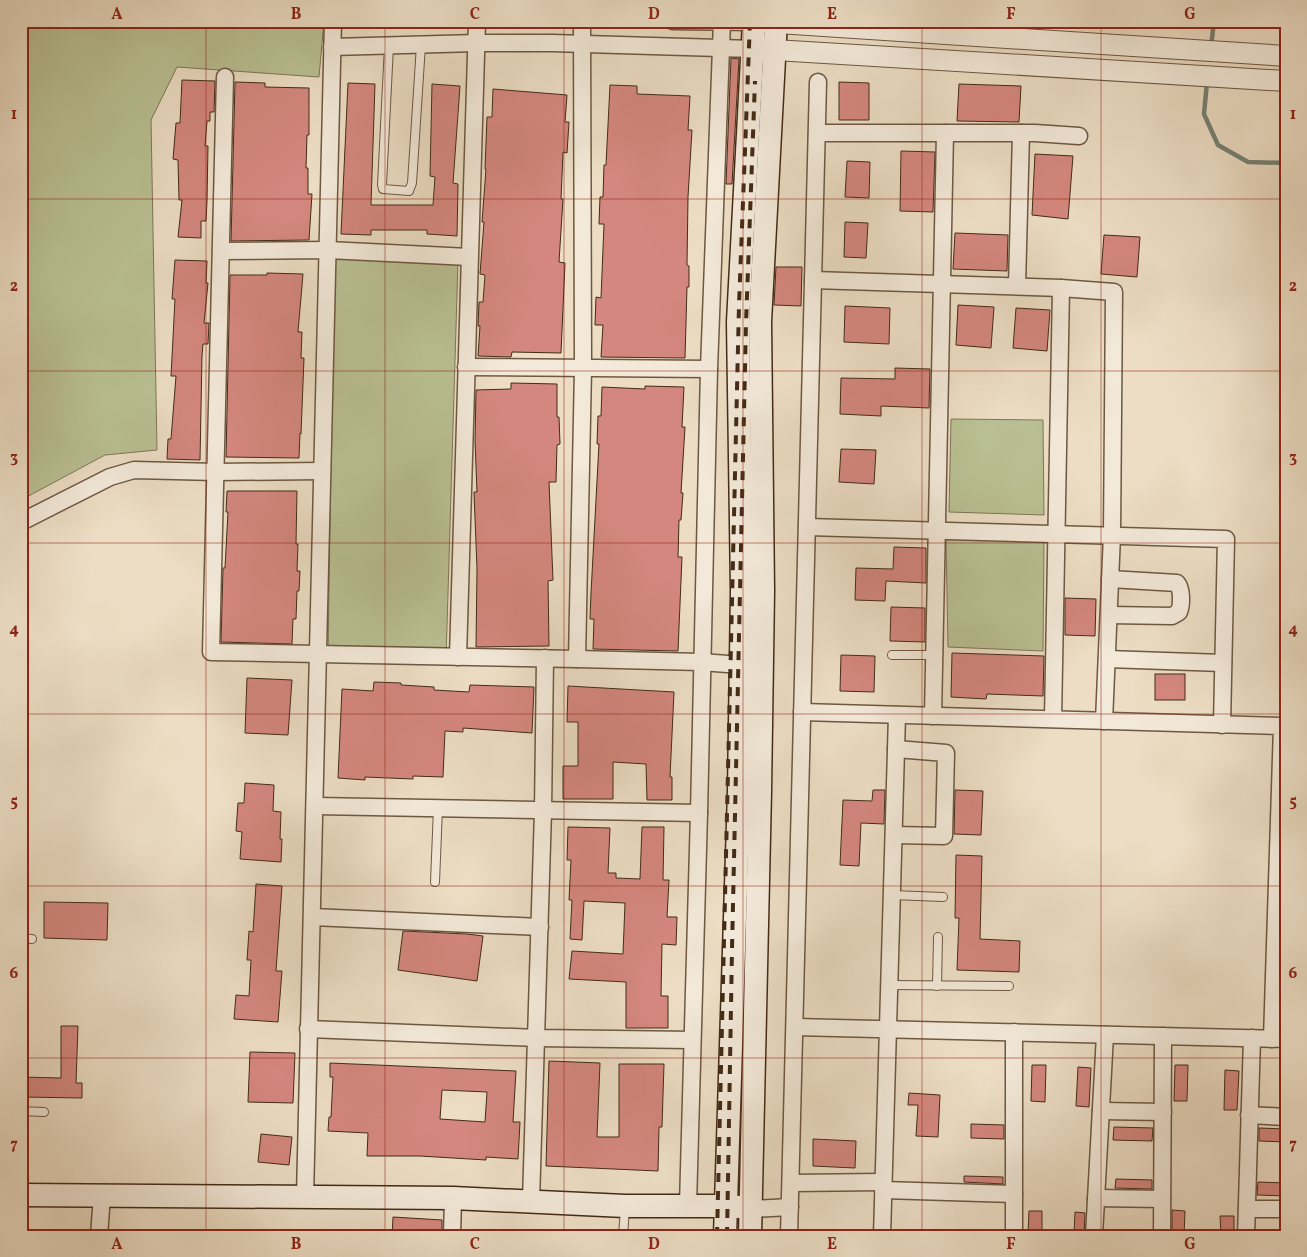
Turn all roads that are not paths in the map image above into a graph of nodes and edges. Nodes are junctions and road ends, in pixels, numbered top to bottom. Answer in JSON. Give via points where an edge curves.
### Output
{"nodes":[{"id":1,"x":333,"y":21,"type":"edge"},
{"id":2,"x":477,"y":21,"type":"edge"},
{"id":3,"x":582,"y":21,"type":"edge"},
{"id":4,"x":673,"y":21,"type":"edge"},
{"id":5,"x":722,"y":22,"type":"edge"},
{"id":6,"x":765,"y":22,"type":"edge"},
{"id":7,"x":477,"y":43,"type":"junction"},
{"id":8,"x":421,"y":44,"type":"junction"},
{"id":9,"x":582,"y":44,"type":"junction"},
{"id":10,"x":388,"y":46,"type":"junction"},
{"id":11,"x":332,"y":47,"type":"junction"},
{"id":12,"x":721,"y":49,"type":"junction"},
{"id":13,"x":764,"y":50,"type":"junction"},
{"id":14,"x":1286,"y":56,"type":"edge"},
{"id":15,"x":225,"y":77,"type":"dead end"},
{"id":16,"x":1286,"y":81,"type":"edge"},
{"id":17,"x":818,"y":82,"type":"dead end"},
{"id":18,"x":817,"y":133,"type":"junction"},
{"id":19,"x":945,"y":133,"type":"junction"},
{"id":20,"x":1021,"y":133,"type":"junction"},
{"id":21,"x":1079,"y":136,"type":"dead end"},
{"id":22,"x":221,"y":250,"type":"junction"},
{"id":23,"x":328,"y":250,"type":"junction"},
{"id":24,"x":469,"y":257,"type":"junction"},
{"id":25,"x":814,"y":280,"type":"junction"},
{"id":26,"x":942,"y":284,"type":"junction"},
{"id":27,"x":1017,"y":286,"type":"junction"},
{"id":28,"x":1061,"y":288,"type":"junction"},
{"id":29,"x":466,"y":367,"type":"junction"},
{"id":30,"x":583,"y":369,"type":"junction"},
{"id":31,"x":709,"y":369,"type":"junction"},
{"id":32,"x":322,"y":471,"type":"junction"},
{"id":33,"x":216,"y":472,"type":"junction"},
{"id":34,"x":21,"y":522,"type":"edge"},
{"id":35,"x":807,"y":527,"type":"junction"},
{"id":36,"x":937,"y":531,"type":"junction"},
{"id":37,"x":1056,"y":534,"type":"junction"},
{"id":38,"x":1112,"y":535,"type":"junction"},
{"id":39,"x":1110,"y":579,"type":"junction"},
{"id":40,"x":1109,"y":615,"type":"junction"},
{"id":41,"x":318,"y":654,"type":"junction"},
{"id":42,"x":892,"y":655,"type":"dead end"},
{"id":43,"x":934,"y":655,"type":"junction"},
{"id":44,"x":458,"y":657,"type":"junction"},
{"id":45,"x":545,"y":658,"type":"junction"},
{"id":46,"x":1107,"y":658,"type":"junction"},
{"id":47,"x":577,"y":659,"type":"junction"},
{"id":48,"x":701,"y":662,"type":"junction"},
{"id":49,"x":1223,"y":663,"type":"junction"},
{"id":50,"x":740,"y":665,"type":"junction"},
{"id":51,"x":802,"y":712,"type":"junction"},
{"id":52,"x":897,"y":715,"type":"junction"},
{"id":53,"x":933,"y":716,"type":"junction"},
{"id":54,"x":1053,"y":720,"type":"junction"},
{"id":55,"x":1104,"y":721,"type":"junction"},
{"id":56,"x":1222,"y":725,"type":"junction"},
{"id":57,"x":896,"y":749,"type":"junction"},
{"id":58,"x":316,"y":806,"type":"junction"},
{"id":59,"x":438,"y":808,"type":"junction"},
{"id":60,"x":543,"y":811,"type":"junction"},
{"id":61,"x":699,"y":813,"type":"junction"},
{"id":62,"x":894,"y":835,"type":"junction"},
{"id":63,"x":435,"y":882,"type":"dead end"},
{"id":64,"x":892,"y":895,"type":"junction"},
{"id":65,"x":943,"y":897,"type":"dead end"},
{"id":66,"x":312,"y":917,"type":"junction"},
{"id":67,"x":540,"y":926,"type":"junction"},
{"id":68,"x":938,"y":937,"type":"dead end"},
{"id":69,"x":21,"y":938,"type":"edge"},
{"id":70,"x":32,"y":939,"type":"dead end"},
{"id":71,"x":889,"y":985,"type":"junction"},
{"id":72,"x":937,"y":986,"type":"junction"},
{"id":73,"x":1009,"y":986,"type":"dead end"},
{"id":74,"x":795,"y":1026,"type":"junction"},
{"id":75,"x":888,"y":1029,"type":"junction"},
{"id":76,"x":308,"y":1030,"type":"junction"},
{"id":77,"x":1014,"y":1032,"type":"junction"},
{"id":78,"x":1106,"y":1035,"type":"junction"},
{"id":79,"x":1163,"y":1036,"type":"junction"},
{"id":80,"x":537,"y":1038,"type":"junction"},
{"id":81,"x":1252,"y":1038,"type":"junction"},
{"id":82,"x":1279,"y":1039,"type":"edge"},
{"id":83,"x":692,"y":1040,"type":"junction"},
{"id":84,"x":21,"y":1111,"type":"edge"},
{"id":85,"x":1101,"y":1111,"type":"junction"},
{"id":86,"x":44,"y":1112,"type":"dead end"},
{"id":87,"x":1163,"y":1112,"type":"junction"},
{"id":88,"x":1249,"y":1115,"type":"junction"},
{"id":89,"x":1286,"y":1117,"type":"edge"},
{"id":90,"x":791,"y":1183,"type":"junction"},
{"id":91,"x":883,"y":1186,"type":"junction"},
{"id":92,"x":1014,"y":1194,"type":"junction"},
{"id":93,"x":21,"y":1195,"type":"edge"},
{"id":94,"x":102,"y":1195,"type":"junction"},
{"id":95,"x":305,"y":1198,"type":"junction"},
{"id":96,"x":454,"y":1198,"type":"junction"},
{"id":97,"x":1096,"y":1198,"type":"junction"},
{"id":98,"x":1162,"y":1199,"type":"junction"},
{"id":99,"x":531,"y":1202,"type":"junction"},
{"id":100,"x":688,"y":1205,"type":"junction"},
{"id":101,"x":625,"y":1206,"type":"junction"},
{"id":102,"x":726,"y":1206,"type":"junction"},
{"id":103,"x":790,"y":1207,"type":"junction"},
{"id":104,"x":751,"y":1209,"type":"junction"},
{"id":105,"x":1247,"y":1209,"type":"junction"},
{"id":106,"x":1286,"y":1209,"type":"edge"},
{"id":107,"x":99,"y":1236,"type":"edge"},
{"id":108,"x":452,"y":1236,"type":"edge"},
{"id":109,"x":623,"y":1236,"type":"edge"},
{"id":110,"x":725,"y":1236,"type":"edge"},
{"id":111,"x":750,"y":1236,"type":"edge"},
{"id":112,"x":789,"y":1236,"type":"edge"},
{"id":113,"x":882,"y":1236,"type":"edge"},
{"id":114,"x":1014,"y":1236,"type":"edge"},
{"id":115,"x":1094,"y":1236,"type":"edge"},
{"id":116,"x":1162,"y":1236,"type":"edge"},
{"id":117,"x":1246,"y":1236,"type":"edge"}],
"edges":[{"from":1,"to":11,"type":"street"},
{"from":2,"to":7,"type":"street"},
{"from":3,"to":9,"type":"street"},
{"from":4,"to":5,"type":"street"},
{"from":5,"to":6,"type":"street"},
{"from":5,"to":12,"type":"street"},
{"from":6,"to":13,"type":"main road"},
{"from":6,"to":14,"type":"street"},
{"from":7,"to":8,"type":"street"},
{"from":7,"to":9,"type":"street"},
{"from":7,"to":24,"type":"street"},
{"from":8,"to":10,"type":"street"},
{"from":8,"to":10,"type":"lane","via":[[409,191],[387,190],[382,185]]},
{"from":9,"to":12,"type":"street"},
{"from":9,"to":30,"type":"street"},
{"from":10,"to":11,"type":"street"},
{"from":11,"to":23,"type":"street"},
{"from":12,"to":13,"type":"street"},
{"from":12,"to":31,"type":"street"},
{"from":13,"to":16,"type":"street"},
{"from":13,"to":50,"type":"main road","via":[[738,322]]},
{"from":13,"to":104,"type":"main road","via":[[760,322],[763,591]]},
{"from":15,"to":22,"type":"street"},
{"from":17,"to":18,"type":"street"},
{"from":18,"to":19,"type":"street"},
{"from":18,"to":25,"type":"street"},
{"from":19,"to":20,"type":"street"},
{"from":19,"to":26,"type":"street"},
{"from":20,"to":21,"type":"street"},
{"from":20,"to":27,"type":"street"},
{"from":22,"to":23,"type":"street"},
{"from":22,"to":33,"type":"street"},
{"from":23,"to":24,"type":"street"},
{"from":23,"to":32,"type":"street"},
{"from":24,"to":29,"type":"street"},
{"from":25,"to":26,"type":"street"},
{"from":25,"to":35,"type":"street"},
{"from":26,"to":27,"type":"street"},
{"from":26,"to":36,"type":"street"},
{"from":27,"to":28,"type":"street"},
{"from":28,"to":37,"type":"street"},
{"from":28,"to":38,"type":"street","via":[[1114,292]]},
{"from":29,"to":30,"type":"street"},
{"from":29,"to":44,"type":"street"},
{"from":30,"to":31,"type":"street"},
{"from":30,"to":47,"type":"street"},
{"from":31,"to":48,"type":"street"},
{"from":32,"to":33,"type":"street"},
{"from":32,"to":41,"type":"street"},
{"from":33,"to":34,"type":"street","via":[[134,470],[110,477]]},
{"from":33,"to":41,"type":"street","via":[[212,652]]},
{"from":35,"to":36,"type":"street"},
{"from":35,"to":51,"type":"street"},
{"from":36,"to":37,"type":"street"},
{"from":36,"to":43,"type":"street"},
{"from":37,"to":38,"type":"street"},
{"from":37,"to":54,"type":"street"},
{"from":38,"to":39,"type":"street"},
{"from":38,"to":49,"type":"street","via":[[1226,539]]},
{"from":39,"to":40,"type":"street"},
{"from":39,"to":40,"type":"street","via":[[1177,583],[1181,609],[1172,616]]},
{"from":40,"to":46,"type":"street"},
{"from":41,"to":44,"type":"street"},
{"from":41,"to":58,"type":"street"},
{"from":42,"to":43,"type":"lane"},
{"from":43,"to":53,"type":"street"},
{"from":44,"to":45,"type":"street"},
{"from":45,"to":47,"type":"street"},
{"from":45,"to":60,"type":"street"},
{"from":46,"to":49,"type":"street"},
{"from":46,"to":55,"type":"street"},
{"from":47,"to":48,"type":"street"},
{"from":48,"to":50,"type":"street"},
{"from":48,"to":61,"type":"street"},
{"from":49,"to":56,"type":"street"},
{"from":50,"to":102,"type":"main road"},
{"from":51,"to":52,"type":"street"},
{"from":51,"to":74,"type":"street"},
{"from":52,"to":53,"type":"street"},
{"from":52,"to":57,"type":"street"},
{"from":53,"to":54,"type":"street"},
{"from":54,"to":55,"type":"street"},
{"from":55,"to":56,"type":"street"},
{"from":56,"to":82,"type":"street","via":[[1282,726]]},
{"from":57,"to":62,"type":"street"},
{"from":57,"to":62,"type":"street","via":[[946,753],[944,836]]},
{"from":58,"to":59,"type":"street"},
{"from":58,"to":66,"type":"street"},
{"from":59,"to":60,"type":"street"},
{"from":59,"to":63,"type":"lane"},
{"from":60,"to":61,"type":"street"},
{"from":60,"to":67,"type":"street"},
{"from":61,"to":83,"type":"street"},
{"from":62,"to":64,"type":"street"},
{"from":64,"to":65,"type":"lane"},
{"from":64,"to":71,"type":"street"},
{"from":66,"to":67,"type":"street"},
{"from":66,"to":76,"type":"street"},
{"from":67,"to":80,"type":"street"},
{"from":68,"to":72,"type":"lane"},
{"from":69,"to":70,"type":"lane"},
{"from":71,"to":72,"type":"lane"},
{"from":71,"to":75,"type":"street"},
{"from":72,"to":73,"type":"lane"},
{"from":74,"to":75,"type":"street"},
{"from":74,"to":90,"type":"street"},
{"from":75,"to":77,"type":"street"},
{"from":75,"to":91,"type":"street"},
{"from":76,"to":80,"type":"street"},
{"from":76,"to":95,"type":"street"},
{"from":77,"to":78,"type":"street"},
{"from":77,"to":92,"type":"street"},
{"from":78,"to":79,"type":"street"},
{"from":78,"to":85,"type":"street"},
{"from":79,"to":81,"type":"street"},
{"from":79,"to":87,"type":"street"},
{"from":80,"to":83,"type":"street"},
{"from":80,"to":99,"type":"street"},
{"from":81,"to":82,"type":"street"},
{"from":81,"to":88,"type":"street"},
{"from":83,"to":100,"type":"street"},
{"from":84,"to":86,"type":"lane"},
{"from":85,"to":87,"type":"street"},
{"from":85,"to":97,"type":"street"},
{"from":87,"to":98,"type":"street"},
{"from":88,"to":89,"type":"street"},
{"from":88,"to":105,"type":"street"},
{"from":90,"to":91,"type":"street"},
{"from":90,"to":103,"type":"street"},
{"from":91,"to":92,"type":"street"},
{"from":91,"to":113,"type":"street"},
{"from":92,"to":114,"type":"street"},
{"from":93,"to":94,"type":"main road"},
{"from":94,"to":95,"type":"main road"},
{"from":94,"to":107,"type":"street"},
{"from":95,"to":96,"type":"main road"},
{"from":96,"to":99,"type":"main road"},
{"from":96,"to":108,"type":"street"},
{"from":97,"to":98,"type":"street"},
{"from":97,"to":115,"type":"street"},
{"from":98,"to":116,"type":"street"},
{"from":99,"to":101,"type":"main road"},
{"from":100,"to":101,"type":"main road"},
{"from":100,"to":102,"type":"main road"},
{"from":101,"to":109,"type":"lane"},
{"from":102,"to":104,"type":"main road"},
{"from":102,"to":110,"type":"main road"},
{"from":103,"to":104,"type":"street"},
{"from":103,"to":112,"type":"street"},
{"from":104,"to":111,"type":"main road"},
{"from":105,"to":106,"type":"street"},
{"from":105,"to":117,"type":"street"}]}
